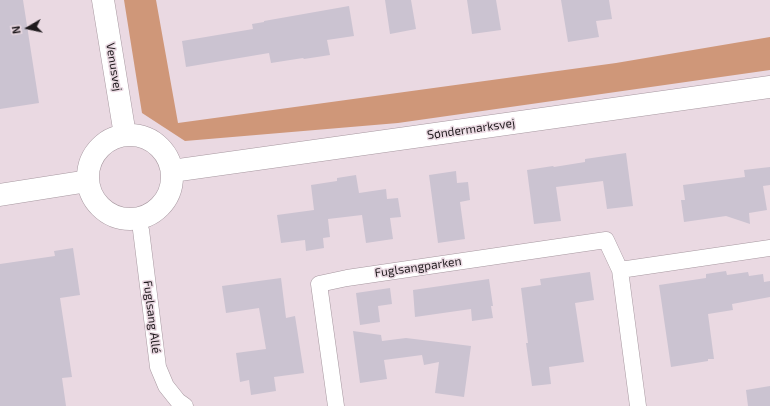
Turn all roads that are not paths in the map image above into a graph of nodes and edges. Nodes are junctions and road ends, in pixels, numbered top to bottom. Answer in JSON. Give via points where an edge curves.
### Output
{"nodes":[{"id":1,"x":103,"y":0,"type":"edge"},
{"id":2,"x":770,"y":87,"type":"edge"},
{"id":3,"x":125,"y":135,"type":"junction"},
{"id":4,"x":172,"y":171,"type":"junction"},
{"id":5,"x":88,"y":181,"type":"junction"},
{"id":6,"x":0,"y":195,"type":"edge"},
{"id":7,"x":140,"y":224,"type":"junction"},
{"id":8,"x":770,"y":248,"type":"edge"},
{"id":9,"x":620,"y":270,"type":"junction"},
{"id":10,"x":185,"y":406,"type":"edge"},
{"id":11,"x":336,"y":406,"type":"edge"},
{"id":12,"x":638,"y":406,"type":"edge"}],
"edges":[{"from":1,"to":3,"type":"street","name":"Venusvej"},
{"from":2,"to":4,"type":"street","name":"Søndermarksvej"},
{"from":3,"to":4,"type":"street","via":[[141,136],[156,143],[164,151]]},
{"from":3,"to":5,"type":"street","via":[[101,146],[93,156]]},
{"from":4,"to":7,"type":"street","via":[[172,184],[168,196],[161,206]]},
{"from":5,"to":6,"type":"street"},
{"from":5,"to":7,"type":"street","via":[[92,195],[100,207],[111,215]]},
{"from":7,"to":10,"type":"street","name":"Fuglsang Allé","via":[[158,367],[166,386]]},
{"from":8,"to":9,"type":"street"},
{"from":9,"to":11,"type":"street","name":"Fuglsangparken","via":[[606,240],[319,284]]},
{"from":9,"to":12,"type":"street","name":"Fuglsangparken"}]}
